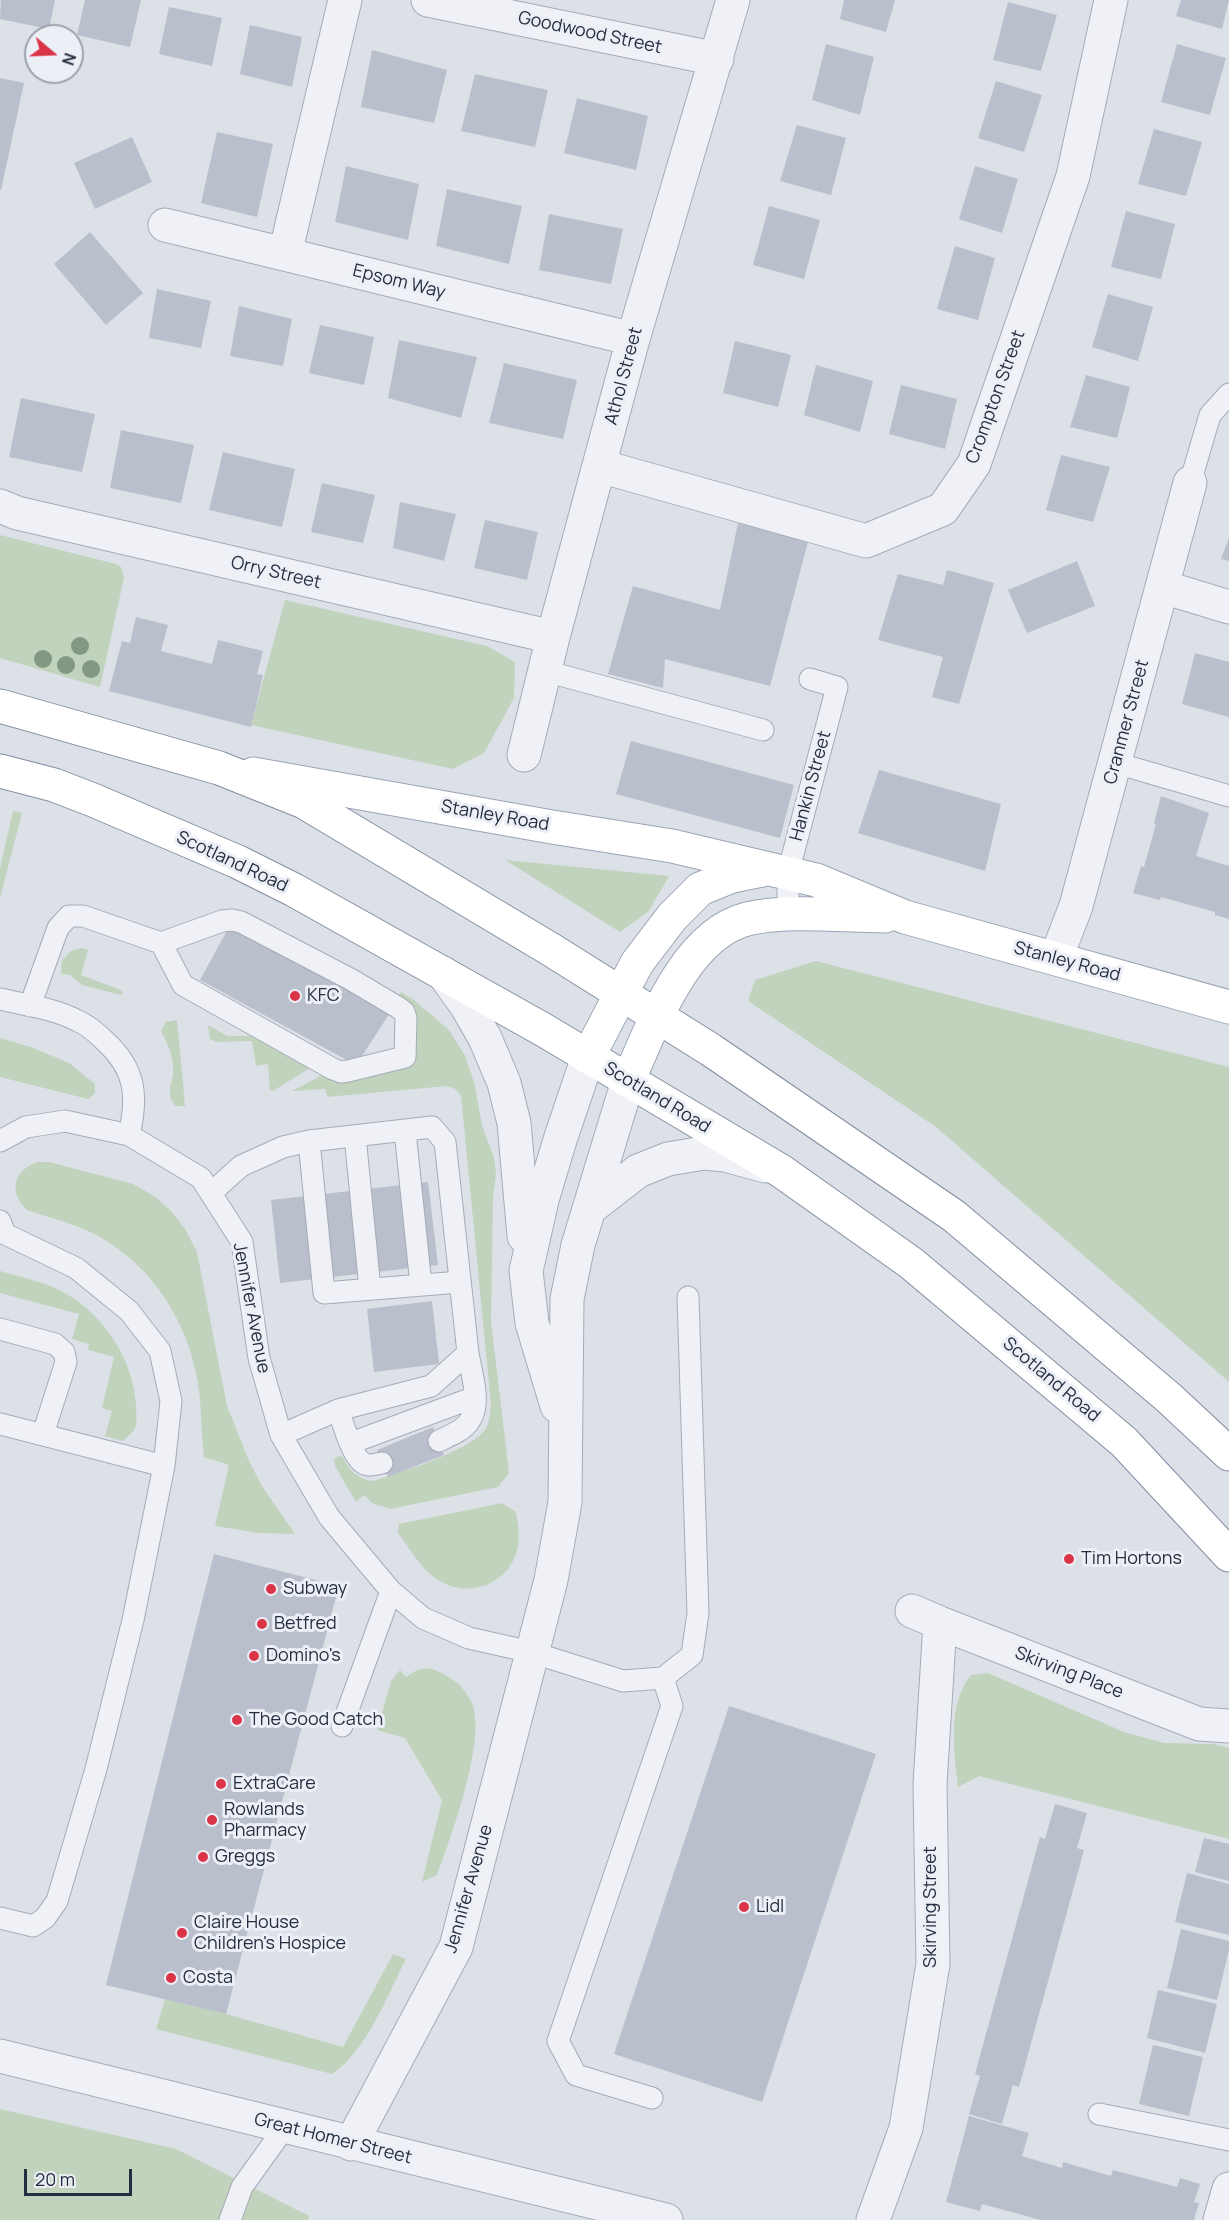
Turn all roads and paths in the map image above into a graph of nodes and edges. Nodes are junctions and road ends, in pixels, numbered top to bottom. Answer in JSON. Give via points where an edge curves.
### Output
{"nodes":[{"id":1,"x":345,"y":0,"type":"edge"},
{"id":2,"x":428,"y":0,"type":"edge"},
{"id":3,"x":733,"y":0,"type":"edge"},
{"id":4,"x":1111,"y":0,"type":"edge"},
{"id":5,"x":717,"y":59,"type":"junction"},
{"id":6,"x":165,"y":225,"type":"dead end"},
{"id":7,"x":285,"y":254,"type":"junction"},
{"id":8,"x":633,"y":339,"type":"junction"},
{"id":9,"x":1229,"y":394,"type":"edge"},
{"id":10,"x":600,"y":466,"type":"junction"},
{"id":11,"x":1190,"y":483,"type":"joint"},
{"id":12,"x":0,"y":506,"type":"edge"},
{"id":13,"x":1163,"y":587,"type":"junction"},
{"id":14,"x":1229,"y":607,"type":"edge"},
{"id":15,"x":553,"y":638,"type":"junction"},
{"id":16,"x":545,"y":671,"type":"junction"},
{"id":17,"x":810,"y":679,"type":"dead end"},
{"id":18,"x":0,"y":706,"type":"edge"},
{"id":19,"x":763,"y":730,"type":"dead end"},
{"id":20,"x":524,"y":755,"type":"dead end"},
{"id":21,"x":1116,"y":762,"type":"junction"},
{"id":22,"x":219,"y":768,"type":"junction"},
{"id":23,"x":0,"y":771,"type":"edge"},
{"id":24,"x":1229,"y":796,"type":"edge"},
{"id":25,"x":779,"y":871,"type":"junction"},
{"id":26,"x":788,"y":914,"type":"junction"},
{"id":27,"x":904,"y":917,"type":"junction"},
{"id":28,"x":161,"y":943,"type":"junction"},
{"id":29,"x":1056,"y":958,"type":"junction"},
{"id":30,"x":443,"y":973,"type":"junction"},
{"id":31,"x":621,"y":993,"type":"junction"},
{"id":32,"x":0,"y":999,"type":"edge"},
{"id":33,"x":30,"y":1006,"type":"junction"},
{"id":34,"x":1229,"y":1006,"type":"edge"},
{"id":35,"x":658,"y":1016,"type":"junction"},
{"id":36,"x":588,"y":1057,"type":"junction"},
{"id":37,"x":628,"y":1081,"type":"junction"},
{"id":38,"x":405,"y":1131,"type":"junction"},
{"id":39,"x":129,"y":1135,"type":"junction"},
{"id":40,"x":355,"y":1136,"type":"junction"},
{"id":41,"x":0,"y":1141,"type":"edge"},
{"id":42,"x":309,"y":1142,"type":"junction"},
{"id":43,"x":781,"y":1171,"type":"junction"},
{"id":44,"x":212,"y":1192,"type":"junction"},
{"id":45,"x":589,"y":1209,"type":"junction"},
{"id":46,"x":0,"y":1221,"type":"edge"},
{"id":47,"x":526,"y":1271,"type":"junction"},
{"id":48,"x":460,"y":1282,"type":"junction"},
{"id":49,"x":421,"y":1285,"type":"junction"},
{"id":50,"x":370,"y":1289,"type":"junction"},
{"id":51,"x":688,"y":1297,"type":"dead end"},
{"id":52,"x":0,"y":1329,"type":"edge"},
{"id":53,"x":468,"y":1353,"type":"junction"},
{"id":54,"x":475,"y":1397,"type":"junction"},
{"id":55,"x":338,"y":1410,"type":"junction"},
{"id":56,"x":0,"y":1424,"type":"edge"},
{"id":57,"x":43,"y":1434,"type":"junction"},
{"id":58,"x":280,"y":1435,"type":"junction"},
{"id":59,"x":567,"y":1436,"type":"junction"},
{"id":60,"x":439,"y":1441,"type":"dead end"},
{"id":61,"x":351,"y":1443,"type":"junction"},
{"id":62,"x":1229,"y":1454,"type":"edge"},
{"id":63,"x":382,"y":1463,"type":"dead end"},
{"id":64,"x":164,"y":1467,"type":"junction"},
{"id":65,"x":1229,"y":1555,"type":"edge"},
{"id":66,"x":391,"y":1591,"type":"junction"},
{"id":67,"x":926,"y":1617,"type":"joint"},
{"id":68,"x":531,"y":1652,"type":"junction"},
{"id":69,"x":663,"y":1677,"type":"junction"},
{"id":70,"x":342,"y":1726,"type":"dead end"},
{"id":71,"x":1229,"y":1726,"type":"edge"},
{"id":72,"x":0,"y":1918,"type":"edge"},
{"id":73,"x":0,"y":2056,"type":"edge"},
{"id":74,"x":652,"y":2098,"type":"dead end"},
{"id":75,"x":1099,"y":2114,"type":"dead end"},
{"id":76,"x":285,"y":2127,"type":"junction"},
{"id":77,"x":1229,"y":2140,"type":"edge"},
{"id":78,"x":351,"y":2144,"type":"junction"},
{"id":79,"x":1229,"y":2188,"type":"edge"},
{"id":80,"x":230,"y":2220,"type":"edge"},
{"id":81,"x":666,"y":2220,"type":"edge"},
{"id":82,"x":873,"y":2220,"type":"edge"},
{"id":83,"x":1220,"y":2220,"type":"edge"}],
"edges":[{"from":1,"to":7,"type":"street"},
{"from":2,"to":5,"type":"street","name":"Goodwood Street"},
{"from":3,"to":5,"type":"street","name":"Athol Street"},
{"from":4,"to":10,"type":"street","name":"Crompton Street","via":[[1073,176],[974,464],[943,509],[866,541]]},
{"from":5,"to":8,"type":"street","name":"Athol Street"},
{"from":6,"to":7,"type":"street","name":"Epsom Way"},
{"from":7,"to":8,"type":"street","name":"Epsom Way"},
{"from":8,"to":10,"type":"street","name":"Athol Street"},
{"from":9,"to":11,"type":"lane","via":[[1210,415]]},
{"from":10,"to":15,"type":"street","name":"Athol Street"},
{"from":11,"to":13,"type":"street","name":"Cranmer Street"},
{"from":12,"to":15,"type":"street","name":"Orry Street"},
{"from":13,"to":14,"type":"street"},
{"from":13,"to":21,"type":"street","name":"Cranmer Street"},
{"from":15,"to":16,"type":"street","name":"Athol Street"},
{"from":16,"to":19,"type":"lane"},
{"from":16,"to":20,"type":"street","name":"Athol Street"},
{"from":17,"to":25,"type":"lane","name":"Hankin Street","via":[[837,687]]},
{"from":18,"to":22,"type":"main road"},
{"from":21,"to":24,"type":"lane"},
{"from":21,"to":29,"type":"street","name":"Cranmer Street","via":[[1076,906]]},
{"from":22,"to":25,"type":"main road","name":"Stanley Road","via":[[672,846]]},
{"from":22,"to":31,"type":"main road","via":[[304,802]]},
{"from":23,"to":30,"type":"main road","name":"Scotland Road","via":[[54,785],[238,862]]},
{"from":25,"to":26,"type":"lane","name":"Hankin Street"},
{"from":25,"to":27,"type":"main road","name":"Stanley Road","via":[[816,880]]},
{"from":25,"to":31,"type":"main road","name":"Stanley Road","via":[[732,876],[699,889],[650,944]]},
{"from":26,"to":27,"type":"main road","name":"Stanley Road"},
{"from":26,"to":35,"type":"main road","name":"Stanley Road","via":[[746,919],[722,930],[683,968]]},
{"from":27,"to":29,"type":"main road","name":"Stanley Road"},
{"from":28,"to":28,"type":"lane","via":[[222,921],[241,922],[404,1012],[405,1057],[348,1071],[333,1069],[183,985]]},
{"from":28,"to":33,"type":"lane","via":[[84,916],[69,916],[58,928]]},
{"from":29,"to":34,"type":"main road","name":"Stanley Road"},
{"from":30,"to":36,"type":"main road","name":"Scotland Road"},
{"from":30,"to":47,"type":"street","via":[[485,1038],[504,1083],[514,1123]]},
{"from":31,"to":35,"type":"main road"},
{"from":31,"to":36,"type":"main road","name":"Stanley Road"},
{"from":32,"to":33,"type":"lane"},
{"from":33,"to":39,"type":"lane","via":[[76,1020],[94,1030],[126,1064],[134,1087]]},
{"from":35,"to":37,"type":"main road","name":"Stanley Road"},
{"from":35,"to":62,"type":"main road","via":[[954,1216]]},
{"from":36,"to":37,"type":"main road","name":"Scotland Road"},
{"from":36,"to":47,"type":"street","name":"Jennifer Avenue","via":[[545,1191]]},
{"from":37,"to":43,"type":"main road","name":"Scotland Road"},
{"from":37,"to":45,"type":"street","name":"Jennifer Avenue"},
{"from":38,"to":40,"type":"lane"},
{"from":38,"to":48,"type":"lane","via":[[432,1127],[445,1142]]},
{"from":38,"to":49,"type":"lane"},
{"from":39,"to":41,"type":"lane","name":"Jennifer Avenue","via":[[65,1121],[26,1127]]},
{"from":39,"to":44,"type":"lane","name":"Jennifer Avenue","via":[[201,1178]]},
{"from":40,"to":42,"type":"lane"},
{"from":40,"to":50,"type":"lane"},
{"from":42,"to":44,"type":"lane","via":[[284,1147],[241,1166]]},
{"from":42,"to":50,"type":"lane","via":[[324,1293]]},
{"from":43,"to":45,"type":"street","via":[[725,1155],[688,1155],[638,1171]]},
{"from":43,"to":65,"type":"main road","name":"Scotland Road","via":[[911,1263],[1124,1442]]},
{"from":44,"to":58,"type":"lane","name":"Jennifer Avenue","via":[[242,1242],[258,1358]]},
{"from":45,"to":59,"type":"street","name":"Jennifer Avenue","via":[[567,1299]]},
{"from":46,"to":64,"type":"lane","via":[[5,1234],[76,1268],[129,1311],[160,1351],[171,1401]]},
{"from":47,"to":59,"type":"street","name":"Jennifer Avenue","via":[[532,1323]]},
{"from":48,"to":49,"type":"lane"},
{"from":48,"to":53,"type":"lane"},
{"from":49,"to":50,"type":"lane"},
{"from":51,"to":69,"type":"lane","via":[[698,1613],[692,1655]]},
{"from":52,"to":57,"type":"lane","via":[[55,1344],[64,1352],[66,1362]]},
{"from":53,"to":54,"type":"lane"},
{"from":53,"to":55,"type":"lane","via":[[431,1386]]},
{"from":54,"to":60,"type":"lane","via":[[468,1423]]},
{"from":54,"to":61,"type":"lane"},
{"from":55,"to":58,"type":"lane"},
{"from":55,"to":61,"type":"lane"},
{"from":56,"to":57,"type":"lane"},
{"from":57,"to":64,"type":"lane"},
{"from":58,"to":66,"type":"lane","name":"Jennifer Avenue","via":[[329,1517]]},
{"from":59,"to":68,"type":"street","name":"Jennifer Avenue","via":[[565,1502],[551,1580]]},
{"from":61,"to":63,"type":"lane","via":[[362,1463]]},
{"from":64,"to":72,"type":"lane","via":[[133,1620],[96,1769],[57,1901],[45,1918],[33,1926]]},
{"from":66,"to":68,"type":"lane","name":"Jennifer Avenue","via":[[423,1618],[469,1638]]},
{"from":66,"to":70,"type":"lane"},
{"from":67,"to":71,"type":"street","name":"Skirving Place","via":[[1199,1724]]},
{"from":67,"to":82,"type":"street","name":"Skirving Street","via":[[933,1964],[906,2128]]},
{"from":68,"to":69,"type":"lane","via":[[623,1680]]},
{"from":68,"to":78,"type":"street","name":"Jennifer Avenue","via":[[456,1947]]},
{"from":69,"to":74,"type":"lane","via":[[672,1706],[558,2041],[576,2074]]},
{"from":73,"to":76,"type":"street","name":"Great Homer Street"},
{"from":75,"to":77,"type":"lane"},
{"from":76,"to":78,"type":"street","name":"Great Homer Street"},
{"from":76,"to":80,"type":"lane","via":[[242,2187]]},
{"from":78,"to":81,"type":"street","name":"Great Homer Street"},
{"from":79,"to":83,"type":"street"}]}
